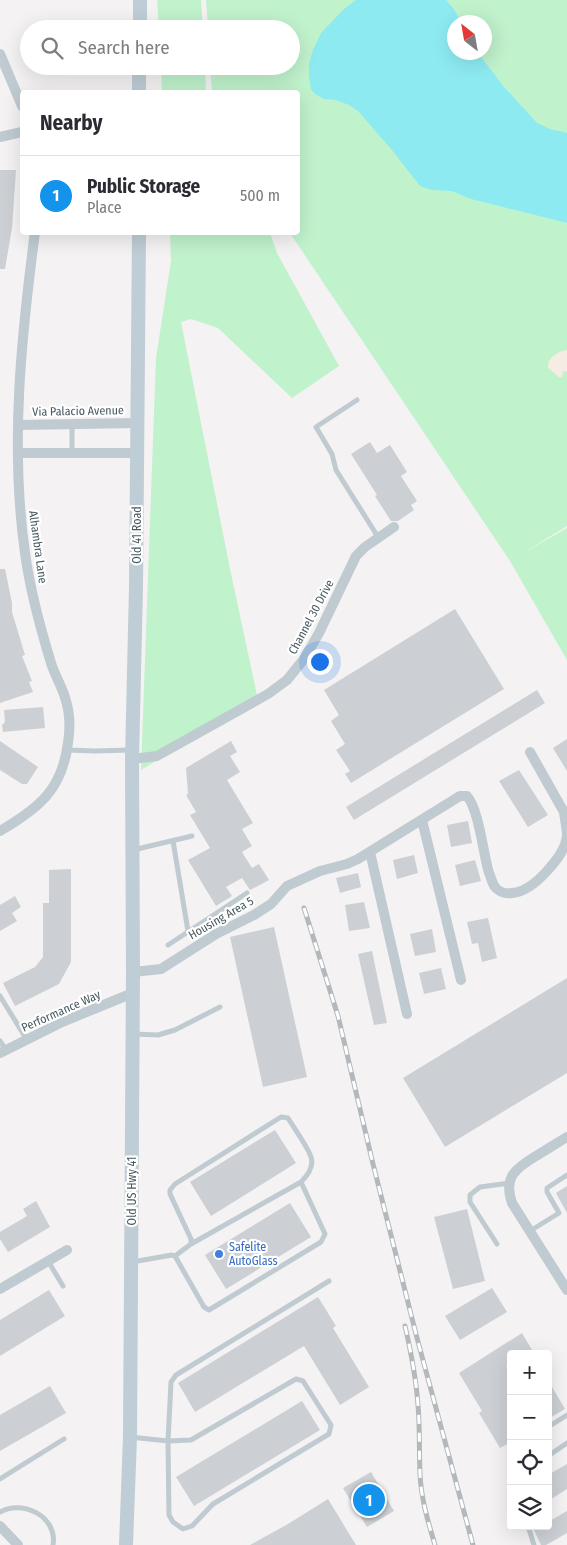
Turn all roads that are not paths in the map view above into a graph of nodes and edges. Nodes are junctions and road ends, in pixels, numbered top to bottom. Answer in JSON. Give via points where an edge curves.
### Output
{"nodes":[{"id":1,"x":140,"y":0,"type":"edge"},
{"id":2,"x":140,"y":20,"type":"edge"},
{"id":3,"x":0,"y":54,"type":"edge"},
{"id":4,"x":139,"y":75,"type":"edge"},
{"id":5,"x":139,"y":90,"type":"edge"},
{"id":6,"x":20,"y":101,"type":"edge"},
{"id":7,"x":20,"y":133,"type":"edge"},
{"id":8,"x":0,"y":138,"type":"edge"},
{"id":9,"x":35,"y":235,"type":"edge"},
{"id":10,"x":139,"y":235,"type":"edge"},
{"id":11,"x":357,"y":400,"type":"dead end"},
{"id":12,"x":137,"y":423,"type":"junction"},
{"id":13,"x":72,"y":424,"type":"junction"},
{"id":14,"x":19,"y":425,"type":"junction"},
{"id":15,"x":18,"y":453,"type":"junction"},
{"id":16,"x":72,"y":453,"type":"junction"},
{"id":17,"x":137,"y":453,"type":"junction"},
{"id":18,"x":394,"y":528,"type":"dead end"},
{"id":19,"x":378,"y":538,"type":"junction"},
{"id":20,"x":67,"y":750,"type":"junction"},
{"id":21,"x":530,"y":752,"type":"dead end"},
{"id":22,"x":132,"y":754,"type":"junction"},
{"id":23,"x":422,"y":820,"type":"junction"},
{"id":24,"x":0,"y":832,"type":"edge"},
{"id":25,"x":567,"y":834,"type":"edge"},
{"id":26,"x":192,"y":836,"type":"dead end"},
{"id":27,"x":173,"y":841,"type":"junction"},
{"id":28,"x":132,"y":844,"type":"junction"},
{"id":29,"x":370,"y":852,"type":"junction"},
{"id":30,"x":247,"y":893,"type":"dead end"},
{"id":31,"x":188,"y":930,"type":"junction"},
{"id":32,"x":168,"y":945,"type":"dead end"},
{"id":33,"x":134,"y":972,"type":"junction"},
{"id":34,"x":461,"y":980,"type":"dead end"},
{"id":35,"x":133,"y":993,"type":"junction"},
{"id":36,"x":0,"y":996,"type":"edge"},
{"id":37,"x":220,"y":1007,"type":"dead end"},
{"id":38,"x":407,"y":1014,"type":"dead end"},
{"id":39,"x":133,"y":1034,"type":"junction"},
{"id":40,"x":27,"y":1040,"type":"junction"},
{"id":41,"x":0,"y":1041,"type":"edge"},
{"id":42,"x":3,"y":1052,"type":"edge"},
{"id":43,"x":567,"y":1137,"type":"edge"},
{"id":44,"x":567,"y":1176,"type":"edge"},
{"id":45,"x":301,"y":1182,"type":"junction"},
{"id":46,"x":510,"y":1183,"type":"junction"},
{"id":47,"x":530,"y":1231,"type":"junction"},
{"id":48,"x":191,"y":1244,"type":"junction"},
{"id":49,"x":497,"y":1244,"type":"dead end"},
{"id":50,"x":68,"y":1250,"type":"dead end"},
{"id":51,"x":176,"y":1256,"type":"junction"},
{"id":52,"x":48,"y":1261,"type":"junction"},
{"id":53,"x":131,"y":1262,"type":"junction"},
{"id":54,"x":330,"y":1281,"type":"dead end"},
{"id":55,"x":62,"y":1286,"type":"dead end"},
{"id":56,"x":0,"y":1290,"type":"edge"},
{"id":57,"x":567,"y":1290,"type":"edge"},
{"id":58,"x":567,"y":1415,"type":"edge"},
{"id":59,"x":552,"y":1424,"type":"edge"},
{"id":60,"x":130,"y":1437,"type":"junction"},
{"id":61,"x":64,"y":1439,"type":"dead end"},
{"id":62,"x":168,"y":1440,"type":"junction"},
{"id":63,"x":567,"y":1443,"type":"edge"},
{"id":64,"x":552,"y":1453,"type":"edge"},
{"id":65,"x":0,"y":1479,"type":"edge"},
{"id":66,"x":0,"y":1512,"type":"edge"},
{"id":67,"x":0,"y":1526,"type":"edge"},
{"id":68,"x":529,"y":1530,"type":"edge"},
{"id":69,"x":18,"y":1545,"type":"edge"},
{"id":70,"x":53,"y":1545,"type":"edge"},
{"id":71,"x":126,"y":1545,"type":"edge"},
{"id":72,"x":534,"y":1545,"type":"edge"}],
"edges":[{"from":1,"to":2,"type":"street"},
{"from":3,"to":6,"type":"street"},
{"from":4,"to":5,"type":"street"},
{"from":7,"to":8,"type":"street"},
{"from":9,"to":14,"type":"street","name":"Alhambra Lane","via":[[22,340]]},
{"from":10,"to":12,"type":"street","name":"Old 41 Road"},
{"from":11,"to":19,"type":"lane","via":[[316,427],[332,454],[336,470]]},
{"from":12,"to":13,"type":"street","name":"Via Palacio Avenue"},
{"from":12,"to":17,"type":"street","name":"Old 41 Road"},
{"from":13,"to":14,"type":"street","name":"Via Palacio Avenue"},
{"from":13,"to":16,"type":"lane"},
{"from":14,"to":15,"type":"street","name":"Alhambra Lane"},
{"from":15,"to":16,"type":"street"},
{"from":15,"to":20,"type":"street","name":"Alhambra Lane","via":[[25,554],[39,624],[67,702]]},
{"from":16,"to":17,"type":"street"},
{"from":17,"to":22,"type":"street","name":"Old 41 Road"},
{"from":18,"to":19,"type":"street","name":"Channel 30 Drive"},
{"from":19,"to":22,"type":"street","name":"Channel 30 Drive","via":[[356,556],[319,634],[304,660],[287,680],[268,694],[156,756]]},
{"from":20,"to":22,"type":"lane"},
{"from":20,"to":24,"type":"street","name":"Alhambra Lane","via":[[48,795]]},
{"from":21,"to":25,"type":"street","name":"Housing Area 5","via":[[564,812]]},
{"from":22,"to":28,"type":"street","name":"Old 41 Road"},
{"from":23,"to":25,"type":"street","name":"Housing Area 5","via":[[460,796],[467,796],[473,807],[493,885],[508,894],[528,888],[544,873],[557,859]]},
{"from":23,"to":29,"type":"street","name":"Housing Area 5"},
{"from":23,"to":34,"type":"street"},
{"from":26,"to":27,"type":"lane"},
{"from":27,"to":28,"type":"lane"},
{"from":27,"to":31,"type":"lane"},
{"from":28,"to":33,"type":"street","name":"Old US Hwy 41"},
{"from":29,"to":33,"type":"street","name":"Housing Area 5","via":[[287,886],[271,904],[160,969]]},
{"from":29,"to":38,"type":"street"},
{"from":30,"to":31,"type":"lane"},
{"from":31,"to":32,"type":"lane"},
{"from":33,"to":35,"type":"street","name":"Old US Hwy 41"},
{"from":35,"to":39,"type":"street","name":"Old US Hwy 41"},
{"from":35,"to":40,"type":"street","name":"Performance Way"},
{"from":36,"to":40,"type":"lane"},
{"from":37,"to":39,"type":"lane","via":[[158,1036]]},
{"from":39,"to":53,"type":"street","name":"Old US Hwy 41"},
{"from":40,"to":42,"type":"street","name":"Performance Way"},
{"from":41,"to":42,"type":"lane"},
{"from":43,"to":46,"type":"street","via":[[519,1166]]},
{"from":44,"to":47,"type":"lane","via":[[547,1188],[559,1213]]},
{"from":45,"to":48,"type":"lane"},
{"from":45,"to":48,"type":"lane","via":[[311,1168],[311,1157],[288,1118],[281,1117],[172,1187],[170,1194]]},
{"from":45,"to":51,"type":"lane","via":[[325,1234],[322,1242],[212,1309],[204,1307]]},
{"from":46,"to":47,"type":"street","via":[[512,1203]]},
{"from":46,"to":49,"type":"lane","via":[[480,1187],[470,1195],[470,1202]]},
{"from":47,"to":57,"type":"street"},
{"from":48,"to":51,"type":"lane"},
{"from":50,"to":52,"type":"street"},
{"from":51,"to":53,"type":"lane"},
{"from":52,"to":55,"type":"lane"},
{"from":52,"to":56,"type":"street"},
{"from":53,"to":60,"type":"street","name":"Old US Hwy 41"},
{"from":54,"to":62,"type":"lane","via":[[176,1375],[171,1382]]},
{"from":58,"to":59,"type":"lane"},
{"from":60,"to":62,"type":"lane"},
{"from":60,"to":71,"type":"street","name":"Old US Hwy 41"},
{"from":61,"to":65,"type":"lane"},
{"from":62,"to":62,"type":"lane","via":[[191,1440],[296,1379],[303,1381],[332,1426],[329,1434],[213,1504],[192,1526],[183,1528],[169,1515]]},
{"from":63,"to":64,"type":"lane"},
{"from":66,"to":70,"type":"lane","via":[[14,1507],[32,1510],[52,1529]]},
{"from":67,"to":69,"type":"street"},
{"from":68,"to":72,"type":"lane"}]}
